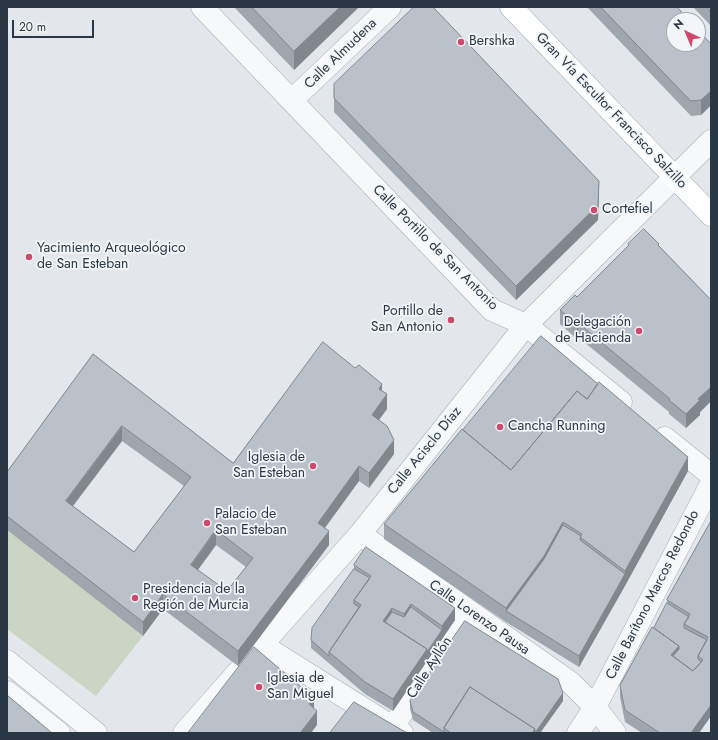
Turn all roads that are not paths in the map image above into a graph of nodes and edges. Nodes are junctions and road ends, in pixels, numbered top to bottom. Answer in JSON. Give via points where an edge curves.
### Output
{"nodes":[{"id":1,"x":202,"y":7,"type":"edge"},
{"id":2,"x":390,"y":7,"type":"edge"},
{"id":3,"x":511,"y":7,"type":"edge"},
{"id":4,"x":292,"y":100,"type":"junction"},
{"id":5,"x":711,"y":141,"type":"edge"},
{"id":6,"x":674,"y":177,"type":"junction"},
{"id":7,"x":711,"y":215,"type":"edge"},
{"id":8,"x":526,"y":325,"type":"junction"},
{"id":9,"x":711,"y":475,"type":"edge"},
{"id":10,"x":711,"y":484,"type":"edge"},
{"id":11,"x":360,"y":534,"type":"junction"},
{"id":12,"x":467,"y":610,"type":"junction"},
{"id":13,"x":262,"y":645,"type":"junction"},
{"id":14,"x":7,"y":661,"type":"edge"},
{"id":15,"x":7,"y":692,"type":"edge"},
{"id":16,"x":595,"y":707,"type":"junction"},
{"id":17,"x":398,"y":730,"type":"edge"},
{"id":18,"x":59,"y":733,"type":"edge"},
{"id":19,"x":96,"y":733,"type":"edge"},
{"id":20,"x":184,"y":733,"type":"edge"},
{"id":21,"x":578,"y":733,"type":"edge"},
{"id":22,"x":615,"y":733,"type":"edge"}],
"edges":[{"from":1,"to":4,"type":"street","name":"Calle Portillo de San Antonio"},
{"from":2,"to":4,"type":"street","name":"Calle Almudena"},
{"from":3,"to":6,"type":"main road","name":"Gran Vía Escultor Francisco Salzillo"},
{"from":4,"to":8,"type":"street","name":"Calle Portillo de San Antonio","via":[[492,310]]},
{"from":5,"to":6,"type":"street","name":"Calle Acisclo Díaz"},
{"from":6,"to":7,"type":"main road","name":"Gran Vía Escultor Francisco Salzillo"},
{"from":6,"to":8,"type":"street","name":"Calle Acisclo Díaz"},
{"from":8,"to":9,"type":"street","name":"Calle Portillo de San Antonio"},
{"from":8,"to":11,"type":"street","name":"Calle Acisclo Díaz"},
{"from":10,"to":16,"type":"street","name":"Calle Barítono Marcos Redondo"},
{"from":11,"to":12,"type":"street","name":"Calle Lorenzo Pausa"},
{"from":11,"to":13,"type":"street","name":"Calle Acisclo Díaz"},
{"from":12,"to":16,"type":"street","name":"Calle Lorenzo Pausa","via":[[571,683]]},
{"from":12,"to":17,"type":"street","name":"Calle Ayllón"},
{"from":13,"to":17,"type":"street"},
{"from":13,"to":20,"type":"street","name":"Calle Acisclo Díaz"},
{"from":14,"to":19,"type":"street"},
{"from":15,"to":18,"type":"street"},
{"from":16,"to":21,"type":"street","name":"Calle Barítono Marcos Redondo"},
{"from":16,"to":22,"type":"street","name":"Calle Lorenzo Pausa"}]}
